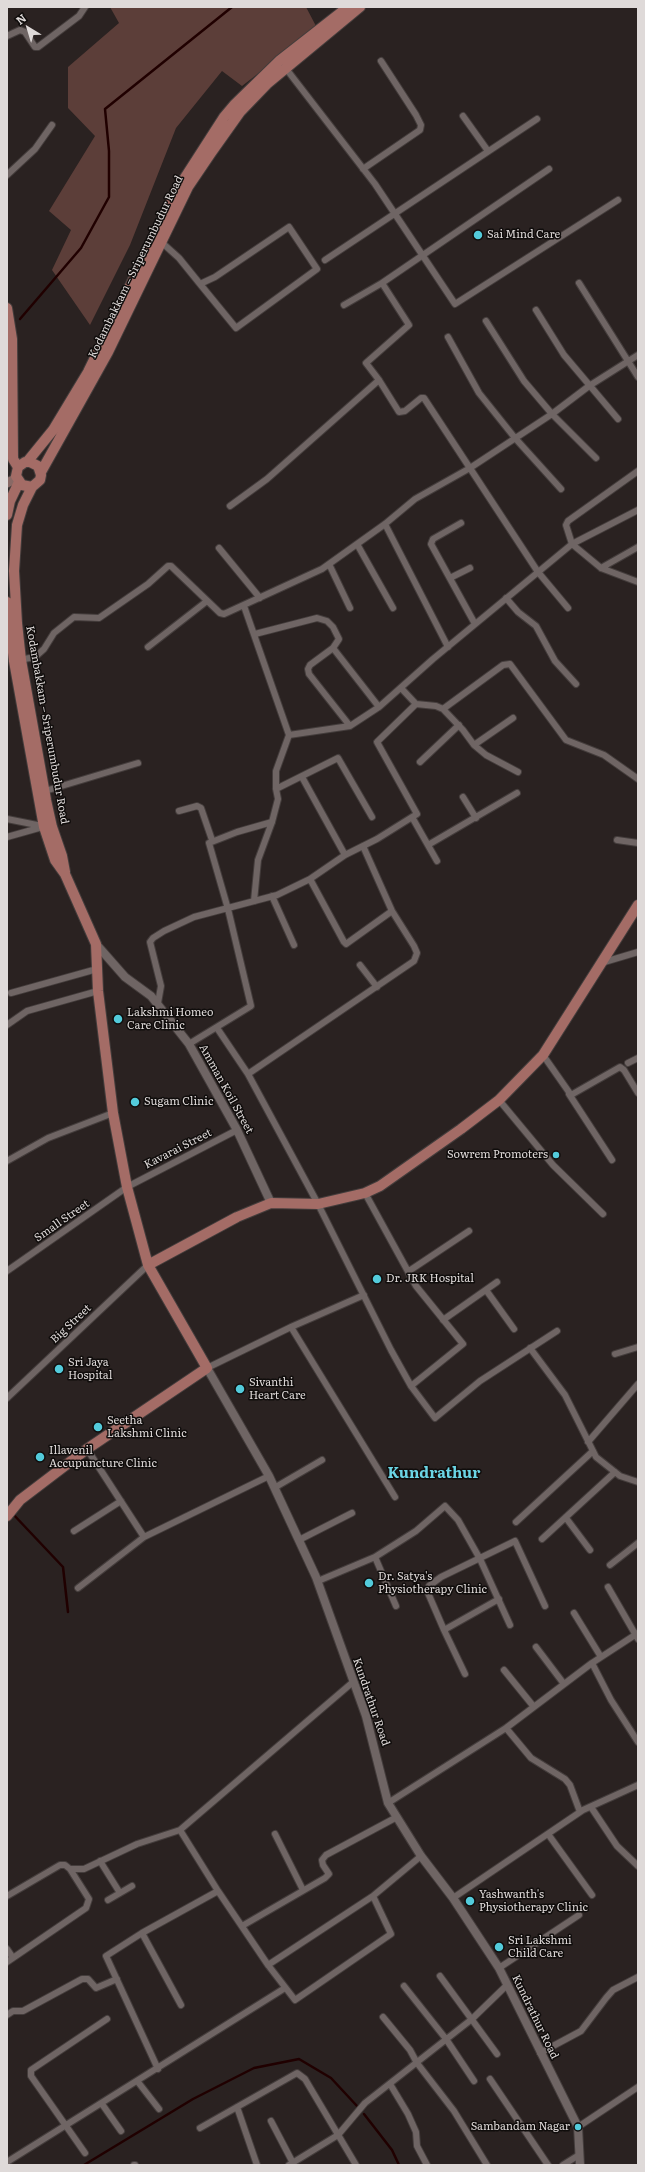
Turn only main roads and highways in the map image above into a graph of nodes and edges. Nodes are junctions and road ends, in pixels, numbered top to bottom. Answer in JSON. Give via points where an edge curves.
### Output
{"nodes":[{"id":1,"x":348,"y":7,"type":"edge"},
{"id":2,"x":360,"y":7,"type":"edge"},
{"id":3,"x":282,"y":65,"type":"junction"},
{"id":4,"x":158,"y":240,"type":"junction"},
{"id":5,"x":7,"y":308,"type":"edge"},
{"id":6,"x":27,"y":462,"type":"junction"},
{"id":7,"x":18,"y":467,"type":"junction"},
{"id":8,"x":41,"y":472,"type":"junction"},
{"id":9,"x":18,"y":480,"type":"junction"},
{"id":10,"x":7,"y":483,"type":"edge"},
{"id":11,"x":32,"y":486,"type":"junction"},
{"id":12,"x":7,"y":515,"type":"edge"},
{"id":13,"x":7,"y":602,"type":"edge"},
{"id":14,"x":18,"y":660,"type":"junction"},
{"id":15,"x":47,"y":826,"type":"junction"},
{"id":16,"x":638,"y":905,"type":"edge"},
{"id":17,"x":148,"y":1265,"type":"junction"},
{"id":18,"x":7,"y":1516,"type":"edge"}],
"edges":[{"from":1,"to":3,"type":"main road","name":"Kodambakkam – Sriperumbudur Road"},
{"from":2,"to":3,"type":"main road","name":"Kodambakkam – Sriperumbudur Road"},
{"from":3,"to":4,"type":"main road","name":"Kodambakkam – Sriperumbudur Road","via":[[240,112],[188,187]]},
{"from":4,"to":6,"type":"main road","name":"Kodambakkam – Sriperumbudur Road","via":[[88,372],[53,430]]},
{"from":4,"to":8,"type":"main road","name":"Kodambakkam – Sriperumbudur Road","via":[[108,352]]},
{"from":5,"to":7,"type":"main road","via":[[12,339],[13,459]]},
{"from":6,"to":7,"type":"main road","name":"Kodambakkam – Sriperumbudur Road"},
{"from":6,"to":8,"type":"main road","via":[[34,463]]},
{"from":7,"to":9,"type":"main road"},
{"from":8,"to":11,"type":"main road","name":"Kodambakkam – Sriperumbudur Road","via":[[40,480]]},
{"from":9,"to":10,"type":"main road"},
{"from":9,"to":11,"type":"main road","via":[[26,487]]},
{"from":9,"to":12,"type":"main road"},
{"from":11,"to":14,"type":"main road","name":"Kodambakkam – Sriperumbudur Road","via":[[19,518],[15,546]]},
{"from":13,"to":14,"type":"main road","name":"Kodambakkam – Sriperumbudur Road"},
{"from":14,"to":15,"type":"main road","name":"Kodambakkam – Sriperumbudur Road"},
{"from":14,"to":15,"type":"main road","name":"Kodambakkam – Sriperumbudur Road","via":[[45,791]]},
{"from":15,"to":17,"type":"main road","name":"Kodambakkam – Sriperumbudur Road","via":[[55,860],[65,874],[96,944],[98,991],[113,1113]]},
{"from":16,"to":17,"type":"main road","via":[[543,1055],[499,1100],[462,1130],[380,1186],[365,1193],[318,1204],[272,1203],[237,1217]]},
{"from":17,"to":18,"type":"main road","name":"Kodambakkam – Sriperumbudur Road","via":[[207,1368],[88,1449],[20,1500]]}]}
